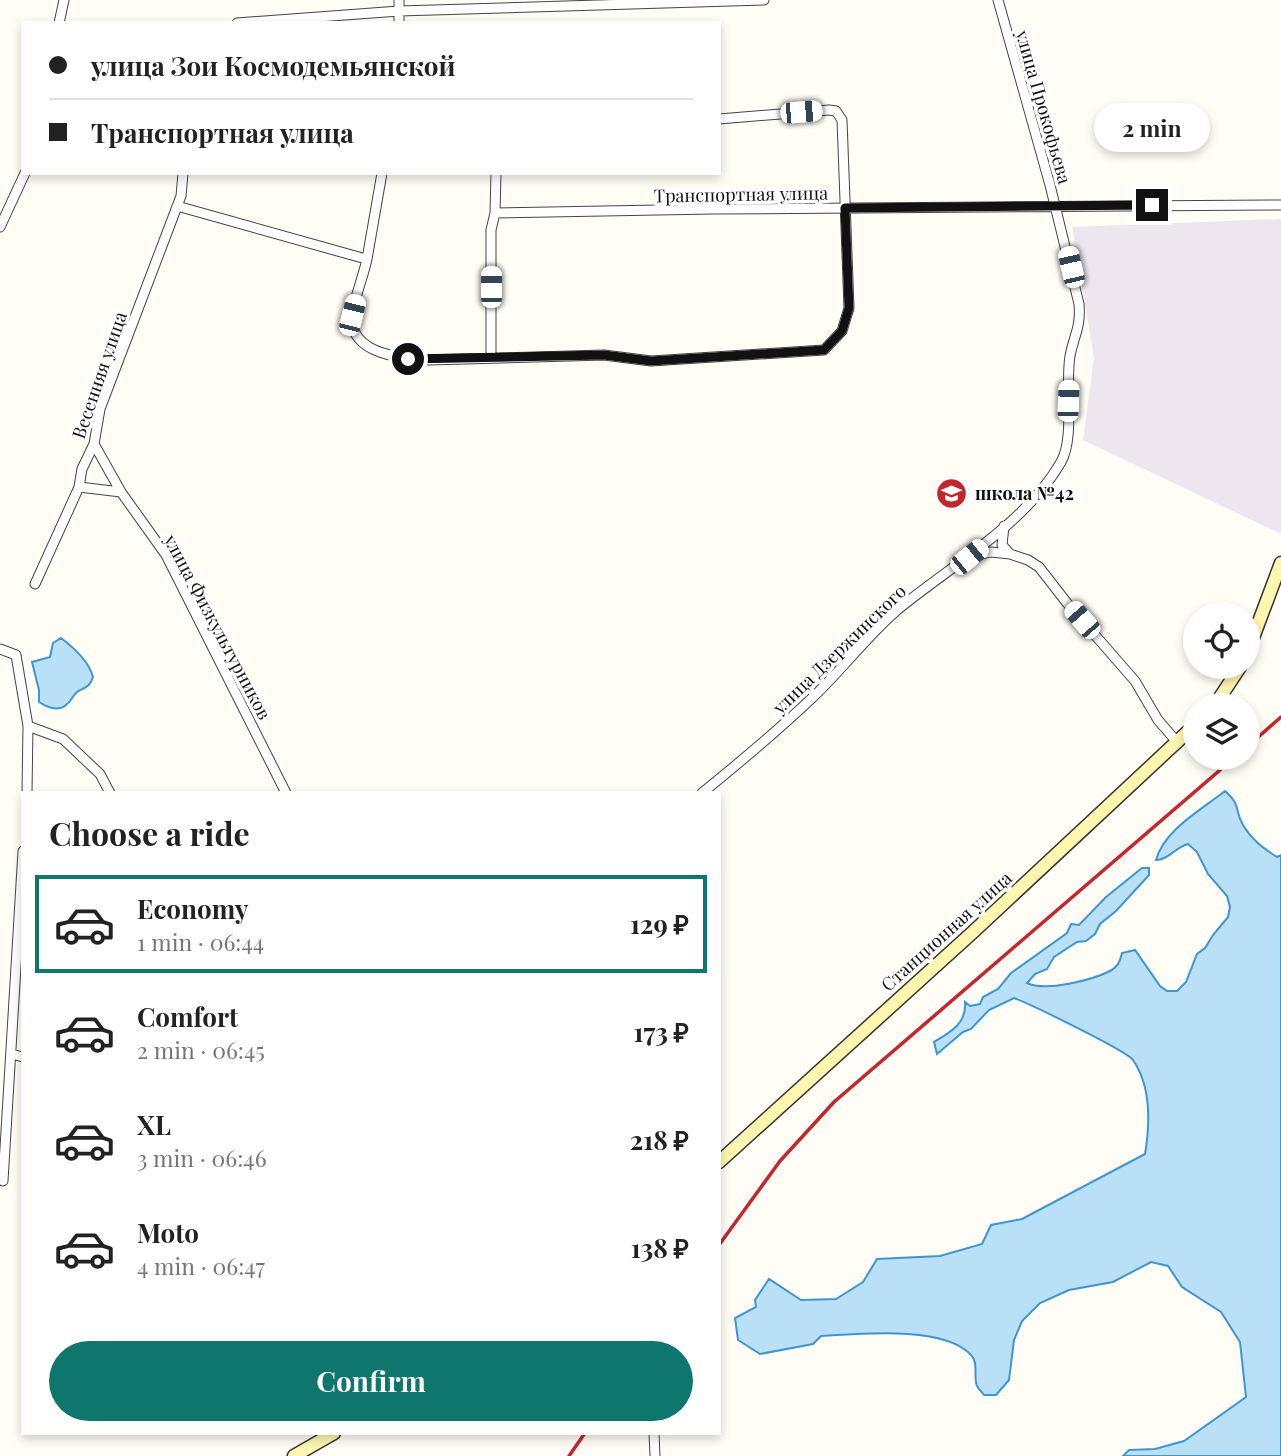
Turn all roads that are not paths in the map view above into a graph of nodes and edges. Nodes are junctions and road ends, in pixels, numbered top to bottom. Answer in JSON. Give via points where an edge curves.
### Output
{"nodes":[{"id":1,"x":64,"y":0,"type":"edge"},
{"id":2,"x":399,"y":0,"type":"edge"},
{"id":3,"x":764,"y":0,"type":"edge"},
{"id":4,"x":998,"y":0,"type":"edge"},
{"id":5,"x":399,"y":11,"type":"junction"},
{"id":6,"x":60,"y":21,"type":"edge"},
{"id":7,"x":264,"y":21,"type":"edge"},
{"id":8,"x":399,"y":21,"type":"edge"},
{"id":9,"x":721,"y":120,"type":"edge"},
{"id":10,"x":24,"y":175,"type":"edge"},
{"id":11,"x":183,"y":175,"type":"edge"},
{"id":12,"x":382,"y":175,"type":"edge"},
{"id":13,"x":496,"y":175,"type":"edge"},
{"id":14,"x":1281,"y":205,"type":"edge"},
{"id":15,"x":177,"y":206,"type":"junction"},
{"id":16,"x":1055,"y":206,"type":"junction"},
{"id":17,"x":845,"y":208,"type":"junction"},
{"id":18,"x":495,"y":213,"type":"junction"},
{"id":19,"x":0,"y":227,"type":"edge"},
{"id":20,"x":366,"y":259,"type":"junction"},
{"id":21,"x":1079,"y":304,"type":"joint"},
{"id":22,"x":491,"y":357,"type":"junction"},
{"id":23,"x":94,"y":444,"type":"junction"},
{"id":24,"x":79,"y":487,"type":"junction"},
{"id":25,"x":121,"y":492,"type":"junction"},
{"id":26,"x":1004,"y":526,"type":"junction"},
{"id":27,"x":1010,"y":554,"type":"junction"},
{"id":28,"x":969,"y":557,"type":"junction"},
{"id":29,"x":1281,"y":563,"type":"edge"},
{"id":30,"x":35,"y":584,"type":"dead end"},
{"id":31,"x":1260,"y":619,"type":"edge"},
{"id":32,"x":0,"y":649,"type":"edge"},
{"id":33,"x":28,"y":726,"type":"junction"},
{"id":34,"x":1183,"y":736,"type":"edge"},
{"id":35,"x":1177,"y":742,"type":"junction"},
{"id":36,"x":27,"y":791,"type":"edge"},
{"id":37,"x":109,"y":791,"type":"edge"},
{"id":38,"x":285,"y":791,"type":"edge"},
{"id":39,"x":704,"y":791,"type":"edge"},
{"id":40,"x":21,"y":885,"type":"edge"},
{"id":41,"x":11,"y":1054,"type":"junction"},
{"id":42,"x":21,"y":1056,"type":"edge"},
{"id":43,"x":721,"y":1160,"type":"edge"},
{"id":44,"x":3,"y":1181,"type":"dead end"},
{"id":45,"x":331,"y":1435,"type":"edge"},
{"id":46,"x":654,"y":1435,"type":"edge"},
{"id":47,"x":296,"y":1455,"type":"edge"},
{"id":48,"x":655,"y":1456,"type":"edge"}],
"edges":[{"from":1,"to":6,"type":"street"},
{"from":2,"to":5,"type":"street"},
{"from":3,"to":5,"type":"street"},
{"from":4,"to":16,"type":"street","name":"улица Прокофьева"},
{"from":5,"to":7,"type":"street"},
{"from":5,"to":8,"type":"street"},
{"from":9,"to":17,"type":"street","via":[[829,110],[839,114],[844,131]]},
{"from":10,"to":19,"type":"street"},
{"from":11,"to":15,"type":"street","name":"Весенняя улица"},
{"from":12,"to":20,"type":"street"},
{"from":13,"to":18,"type":"street"},
{"from":14,"to":16,"type":"street","name":"Транспортная улица"},
{"from":15,"to":20,"type":"street"},
{"from":15,"to":23,"type":"street","name":"Весенняя улица","via":[[100,409]]},
{"from":16,"to":17,"type":"street","name":"Транспортная улица"},
{"from":16,"to":21,"type":"street","name":"улица Прокофьева"},
{"from":17,"to":18,"type":"street","name":"Транспортная улица"},
{"from":17,"to":22,"type":"street","via":[[849,308],[842,331],[824,350],[651,361],[604,355]]},
{"from":18,"to":22,"type":"street","via":[[491,230]]},
{"from":20,"to":22,"type":"street","via":[[352,315],[353,327],[365,343],[386,355],[408,359]]},
{"from":21,"to":26,"type":"street","name":"улица Дзержинского","via":[[1080,323],[1070,356],[1063,460]]},
{"from":23,"to":24,"type":"street","name":"Весенняя улица"},
{"from":23,"to":25,"type":"street","name":"улица Физкультурников"},
{"from":24,"to":25,"type":"street"},
{"from":24,"to":30,"type":"street","name":"Весенняя улица"},
{"from":25,"to":38,"type":"street","name":"улица Физкультурников","via":[[166,555]]},
{"from":26,"to":27,"type":"street","via":[[1003,545]]},
{"from":26,"to":28,"type":"street","name":"улица Дзержинского"},
{"from":27,"to":28,"type":"street"},
{"from":27,"to":35,"type":"street","via":[[1039,567],[1135,681]]},
{"from":28,"to":39,"type":"street","name":"улица Дзержинского","via":[[897,611],[812,699]]},
{"from":29,"to":31,"type":"street"},
{"from":32,"to":33,"type":"street","via":[[16,655]]},
{"from":33,"to":36,"type":"street"},
{"from":33,"to":37,"type":"street","via":[[64,739],[100,774]]},
{"from":34,"to":35,"type":"street","name":"Станционная улица"},
{"from":35,"to":43,"type":"street","name":"Станционная улица"},
{"from":40,"to":41,"type":"street"},
{"from":41,"to":42,"type":"street"},
{"from":41,"to":44,"type":"street"},
{"from":45,"to":47,"type":"street"},
{"from":46,"to":48,"type":"street"}]}
